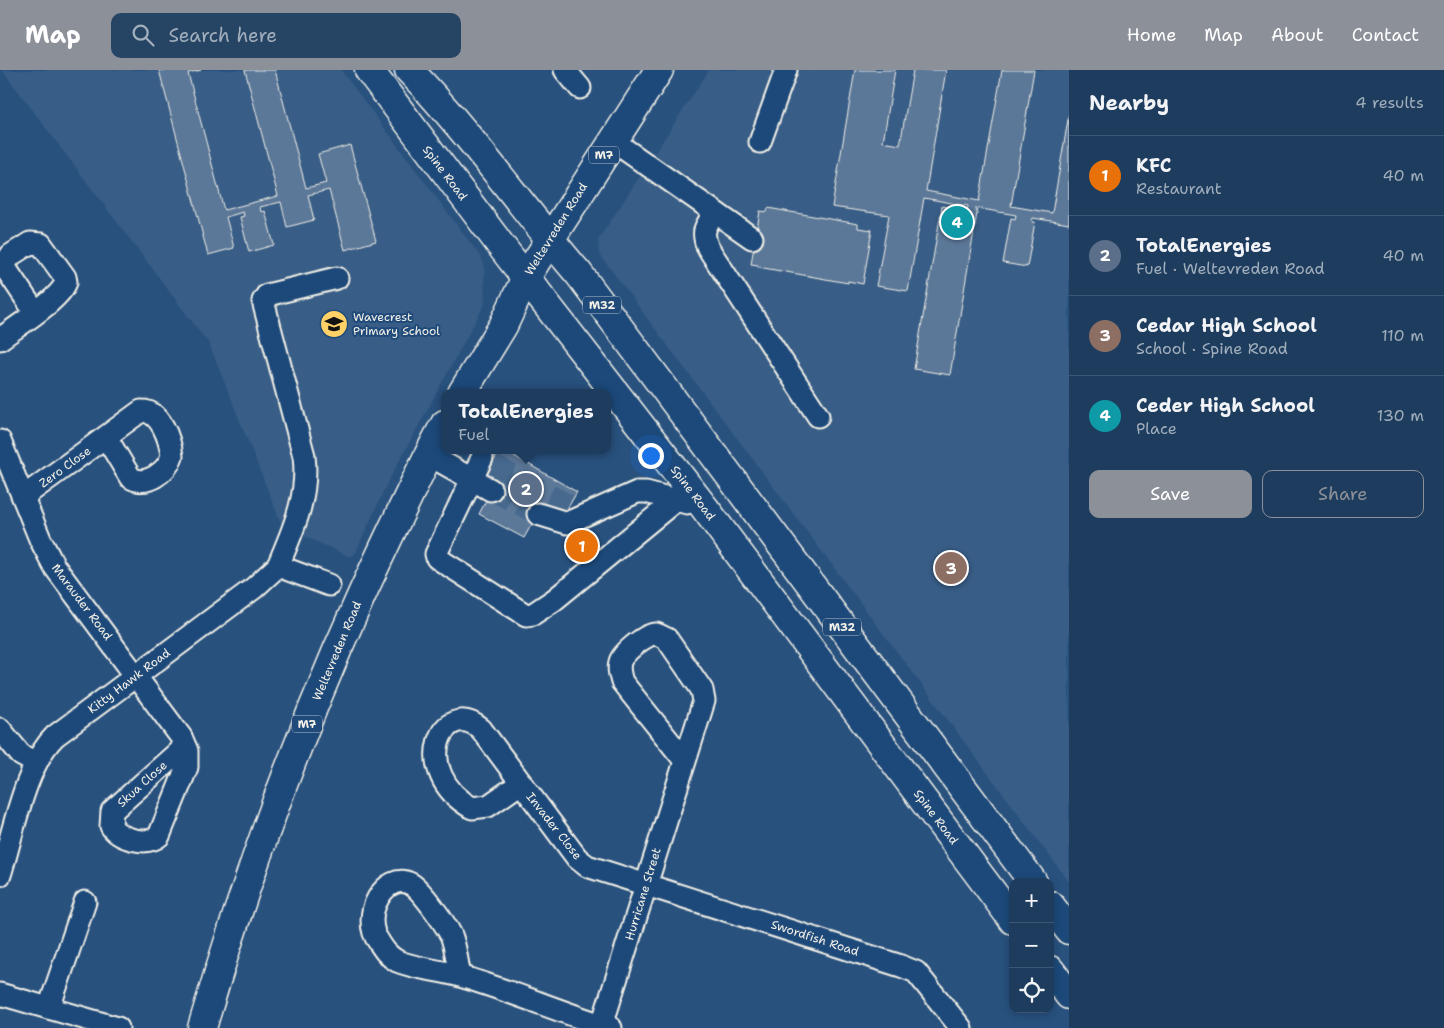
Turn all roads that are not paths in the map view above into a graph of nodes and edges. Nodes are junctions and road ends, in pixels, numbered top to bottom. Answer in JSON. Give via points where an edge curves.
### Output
{"nodes":[{"id":1,"x":369,"y":70,"type":"edge"},
{"id":2,"x":408,"y":70,"type":"edge"},
{"id":3,"x":565,"y":70,"type":"edge"},
{"id":4,"x":659,"y":70,"type":"edge"},
{"id":5,"x":786,"y":70,"type":"edge"},
{"id":6,"x":580,"y":88,"type":"dead end"},
{"id":7,"x":613,"y":141,"type":"junction"},
{"id":8,"x":760,"y":142,"type":"dead end"},
{"id":9,"x":716,"y":213,"type":"junction"},
{"id":10,"x":752,"y":238,"type":"dead end"},
{"id":11,"x":550,"y":240,"type":"junction"},
{"id":12,"x":526,"y":277,"type":"junction"},
{"id":13,"x":337,"y":278,"type":"dead end"},
{"id":14,"x":35,"y":312,"type":"dead end"},
{"id":15,"x":0,"y":339,"type":"edge"},
{"id":16,"x":464,"y":389,"type":"edge"},
{"id":17,"x":818,"y":416,"type":"dead end"},
{"id":18,"x":440,"y":436,"type":"edge"},
{"id":19,"x":106,"y":437,"type":"dead end"},
{"id":20,"x":0,"y":441,"type":"edge"},
{"id":21,"x":454,"y":454,"type":"edge"},
{"id":22,"x":482,"y":458,"type":"edge"},
{"id":23,"x":472,"y":478,"type":"junction"},
{"id":24,"x":491,"y":490,"type":"tunnel mouth"},
{"id":25,"x":23,"y":497,"type":"junction"},
{"id":26,"x":676,"y":500,"type":"junction"},
{"id":27,"x":704,"y":507,"type":"junction"},
{"id":28,"x":538,"y":514,"type":"tunnel mouth"},
{"id":29,"x":278,"y":566,"type":"junction"},
{"id":30,"x":329,"y":585,"type":"dead end"},
{"id":31,"x":136,"y":675,"type":"junction"},
{"id":32,"x":0,"y":729,"type":"edge"},
{"id":33,"x":185,"y":746,"type":"dead end"},
{"id":34,"x":685,"y":761,"type":"junction"},
{"id":35,"x":36,"y":763,"type":"junction"},
{"id":36,"x":521,"y":783,"type":"dead end"},
{"id":37,"x":0,"y":875,"type":"edge"},
{"id":38,"x":1029,"y":878,"type":"edge"},
{"id":39,"x":646,"y":884,"type":"junction"},
{"id":40,"x":85,"y":902,"type":"dead end"},
{"id":41,"x":1054,"y":910,"type":"edge"},
{"id":42,"x":1009,"y":915,"type":"edge"},
{"id":43,"x":1069,"y":930,"type":"edge"},
{"id":44,"x":1054,"y":975,"type":"edge"},
{"id":45,"x":460,"y":976,"type":"junction"},
{"id":46,"x":0,"y":994,"type":"edge"},
{"id":47,"x":1069,"y":995,"type":"edge"},
{"id":48,"x":49,"y":1008,"type":"junction"},
{"id":49,"x":604,"y":1027,"type":"edge"},
{"id":50,"x":118,"y":1028,"type":"edge"},
{"id":51,"x":202,"y":1028,"type":"edge"},
{"id":52,"x":961,"y":1028,"type":"edge"}],
"edges":[{"from":1,"to":12,"type":"main road","name":"Spine Road"},
{"from":2,"to":11,"type":"main road","number":"M32","via":[[452,116]]},
{"from":3,"to":6,"type":"street"},
{"from":4,"to":7,"type":"main road","name":"Weltevreden Road","number":"M7"},
{"from":5,"to":8,"type":"street"},
{"from":7,"to":9,"type":"street"},
{"from":7,"to":11,"type":"main road","name":"Weltevreden Road","number":"M7"},
{"from":9,"to":10,"type":"street"},
{"from":9,"to":17,"type":"street","via":[[706,225],[703,237],[708,248]]},
{"from":11,"to":12,"type":"main road","name":"Weltevreden Road","number":"M7"},
{"from":11,"to":38,"type":"main road","number":"M32","via":[[579,274]]},
{"from":12,"to":16,"type":"main road","name":"Weltevreden Road","number":"M7","via":[[503,326]]},
{"from":12,"to":27,"type":"main road","name":"Spine Road"},
{"from":13,"to":29,"type":"street","via":[[267,295],[263,301],[307,475],[297,522]]},
{"from":14,"to":15,"type":"street"},
{"from":18,"to":51,"type":"main road","name":"Weltevreden Road","number":"M7","via":[[364,588],[324,680],[251,870]]},
{"from":19,"to":25,"type":"street","name":"Zero Close"},
{"from":20,"to":25,"type":"street","name":"Marauder Road"},
{"from":21,"to":23,"type":"street"},
{"from":22,"to":23,"type":"street"},
{"from":23,"to":24,"type":"street"},
{"from":23,"to":26,"type":"street","via":[[436,554],[437,558],[526,615],[554,600]]},
{"from":25,"to":31,"type":"street","name":"Marauder Road","via":[[54,566]]},
{"from":26,"to":27,"type":"street"},
{"from":26,"to":28,"type":"street","via":[[637,492],[577,510],[564,524]]},
{"from":27,"to":42,"type":"main road","name":"Spine Road"},
{"from":29,"to":30,"type":"street"},
{"from":29,"to":31,"type":"street","name":"Kitty Hawk Road","via":[[254,588]]},
{"from":31,"to":33,"type":"street"},
{"from":31,"to":35,"type":"street","name":"Kitty Hawk Road","via":[[55,736]]},
{"from":32,"to":35,"type":"street","via":[[21,755]]},
{"from":34,"to":34,"type":"street","name":"Hurricane Street","via":[[704,701],[702,690],[667,639],[650,635],[624,654],[619,663],[619,673],[622,682]]},
{"from":34,"to":39,"type":"street","name":"Hurricane Street"},
{"from":35,"to":37,"type":"street","name":"Kitty Hawk Road"},
{"from":36,"to":39,"type":"street","name":"Invader Close","via":[[577,858],[587,866]]},
{"from":39,"to":49,"type":"street","name":"Hurricane Street"},
{"from":39,"to":52,"type":"street","name":"Swordfish Road","via":[[916,972]]},
{"from":40,"to":48,"type":"street"},
{"from":41,"to":43,"type":"main road"},
{"from":44,"to":47,"type":"main road"},
{"from":45,"to":45,"type":"street","via":[[403,963],[388,956],[370,922],[371,912],[386,889],[400,882],[411,884],[419,891],[451,936]]},
{"from":45,"to":49,"type":"street"},
{"from":46,"to":48,"type":"street"},
{"from":48,"to":50,"type":"street"}]}
